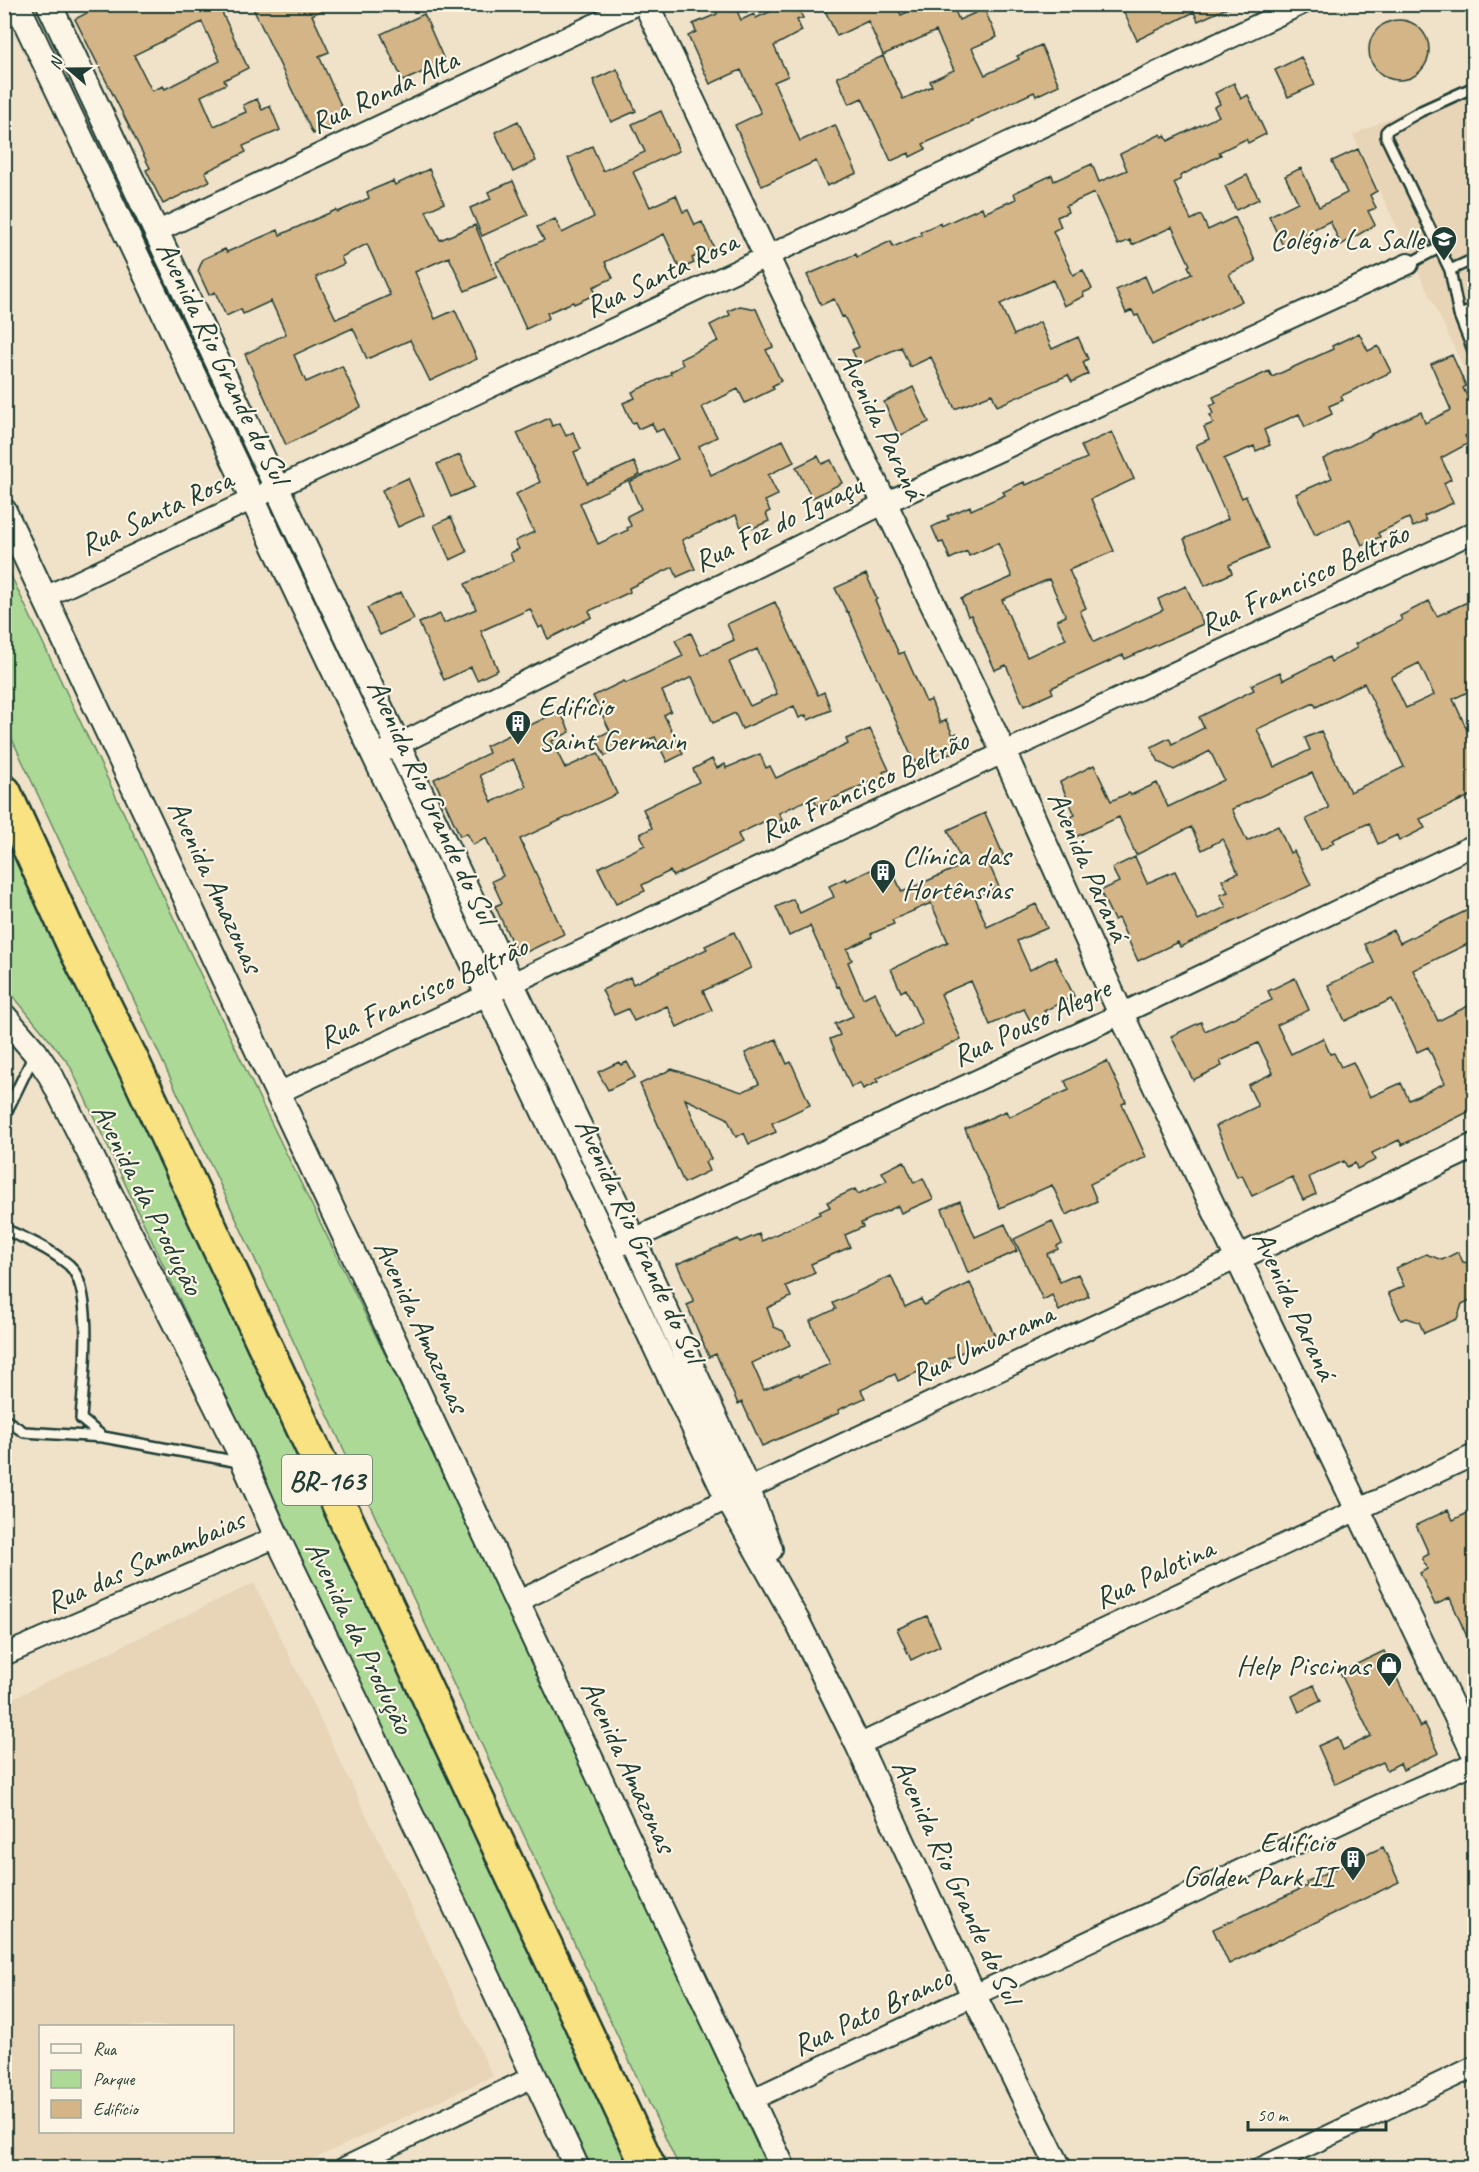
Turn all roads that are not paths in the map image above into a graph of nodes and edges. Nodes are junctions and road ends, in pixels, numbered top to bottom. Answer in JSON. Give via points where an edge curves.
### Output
{"nodes":[{"id":1,"x":17,"y":4,"type":"edge"},
{"id":2,"x":49,"y":4,"type":"edge"},
{"id":3,"x":637,"y":4,"type":"edge"},
{"id":4,"x":646,"y":4,"type":"edge"},
{"id":5,"x":1302,"y":4,"type":"edge"},
{"id":6,"x":1474,"y":87,"type":"edge"},
{"id":7,"x":156,"y":232,"type":"junction"},
{"id":8,"x":1438,"y":248,"type":"junction"},
{"id":9,"x":766,"y":257,"type":"junction"},
{"id":10,"x":1474,"y":259,"type":"edge"},
{"id":11,"x":1408,"y":264,"type":"joint"},
{"id":12,"x":1450,"y":270,"type":"junction"},
{"id":13,"x":1474,"y":310,"type":"edge"},
{"id":14,"x":1459,"y":315,"type":"junction"},
{"id":15,"x":1474,"y":353,"type":"edge"},
{"id":16,"x":277,"y":488,"type":"junction"},
{"id":17,"x":253,"y":499,"type":"junction"},
{"id":18,"x":885,"y":503,"type":"junction"},
{"id":19,"x":4,"y":511,"type":"edge"},
{"id":20,"x":1474,"y":532,"type":"edge"},
{"id":21,"x":45,"y":597,"type":"junction"},
{"id":22,"x":398,"y":745,"type":"junction"},
{"id":23,"x":1004,"y":753,"type":"junction"},
{"id":24,"x":375,"y":756,"type":"junction"},
{"id":25,"x":4,"y":792,"type":"edge"},
{"id":26,"x":1474,"y":845,"type":"edge"},
{"id":27,"x":511,"y":984,"type":"junction"},
{"id":28,"x":489,"y":994,"type":"junction"},
{"id":29,"x":1121,"y":1014,"type":"junction"},
{"id":30,"x":4,"y":1016,"type":"edge"},
{"id":31,"x":35,"y":1052,"type":"junction"},
{"id":32,"x":278,"y":1093,"type":"junction"},
{"id":33,"x":4,"y":1117,"type":"edge"},
{"id":34,"x":1474,"y":1146,"type":"edge"},
{"id":35,"x":4,"y":1229,"type":"edge"},
{"id":36,"x":633,"y":1239,"type":"junction"},
{"id":37,"x":610,"y":1250,"type":"junction"},
{"id":38,"x":1238,"y":1257,"type":"junction"},
{"id":39,"x":4,"y":1419,"type":"edge"},
{"id":40,"x":104,"y":1437,"type":"junction"},
{"id":41,"x":1474,"y":1455,"type":"edge"},
{"id":42,"x":244,"y":1463,"type":"junction"},
{"id":43,"x":738,"y":1494,"type":"junction"},
{"id":44,"x":1358,"y":1509,"type":"junction"},
{"id":45,"x":277,"y":1537,"type":"junction"},
{"id":46,"x":517,"y":1602,"type":"junction"},
{"id":47,"x":4,"y":1655,"type":"edge"},
{"id":48,"x":858,"y":1745,"type":"junction"},
{"id":49,"x":1474,"y":1753,"type":"edge"},
{"id":50,"x":1474,"y":1763,"type":"edge"},
{"id":51,"x":974,"y":1996,"type":"junction"},
{"id":52,"x":1474,"y":2067,"type":"edge"},
{"id":53,"x":535,"y":2076,"type":"junction"},
{"id":54,"x":751,"y":2100,"type":"junction"},
{"id":55,"x":344,"y":2168,"type":"edge"},
{"id":56,"x":577,"y":2168,"type":"edge"},
{"id":57,"x":650,"y":2168,"type":"edge"},
{"id":58,"x":783,"y":2168,"type":"edge"},
{"id":59,"x":1059,"y":2168,"type":"edge"},
{"id":60,"x":1262,"y":2168,"type":"edge"}],
"edges":[{"from":1,"to":17,"type":"street","name":"Avenida Rio Grande do Sul"},
{"from":2,"to":7,"type":"street","name":"Avenida Rio Grande do Sul"},
{"from":3,"to":7,"type":"street","name":"Rua Ronda Alta"},
{"from":4,"to":9,"type":"street","name":"Avenida Paraná"},
{"from":5,"to":9,"type":"street","name":"Rua Santa Rosa"},
{"from":6,"to":8,"type":"lane","via":[[1386,132]]},
{"from":7,"to":16,"type":"street","name":"Avenida Rio Grande do Sul"},
{"from":8,"to":11,"type":"lane"},
{"from":8,"to":12,"type":"lane"},
{"from":9,"to":16,"type":"street","name":"Rua Santa Rosa"},
{"from":9,"to":18,"type":"street","name":"Avenida Paraná"},
{"from":10,"to":12,"type":"lane"},
{"from":11,"to":18,"type":"street","name":"Rua Foz do Iguaçu"},
{"from":12,"to":14,"type":"lane"},
{"from":13,"to":14,"type":"lane"},
{"from":14,"to":15,"type":"lane"},
{"from":16,"to":17,"type":"street","name":"Rua Santa Rosa"},
{"from":16,"to":22,"type":"street","name":"Avenida Rio Grande do Sul"},
{"from":17,"to":21,"type":"street","name":"Rua Santa Rosa"},
{"from":17,"to":24,"type":"street","name":"Avenida Rio Grande do Sul"},
{"from":18,"to":22,"type":"street","name":"Rua Foz do Iguaçu"},
{"from":18,"to":23,"type":"street","name":"Avenida Paraná"},
{"from":19,"to":21,"type":"street","name":"Avenida Amazonas"},
{"from":20,"to":23,"type":"street","name":"Rua Francisco Beltrão"},
{"from":21,"to":32,"type":"street","name":"Avenida Amazonas"},
{"from":22,"to":24,"type":"street","name":"Rua Foz do Iguaçu"},
{"from":22,"to":27,"type":"street","name":"Avenida Rio Grande do Sul"},
{"from":23,"to":27,"type":"street","name":"Rua Francisco Beltrão"},
{"from":23,"to":29,"type":"street","name":"Avenida Paraná"},
{"from":24,"to":28,"type":"street","name":"Avenida Rio Grande do Sul"},
{"from":25,"to":57,"type":"highway","number":"BR-163"},
{"from":26,"to":29,"type":"street","name":"Rua Pouso Alegre"},
{"from":27,"to":28,"type":"street","name":"Rua Francisco Beltrão"},
{"from":27,"to":36,"type":"street","name":"Avenida Rio Grande do Sul"},
{"from":28,"to":32,"type":"street","name":"Rua Francisco Beltrão"},
{"from":28,"to":37,"type":"street","name":"Avenida Rio Grande do Sul"},
{"from":29,"to":36,"type":"street","name":"Rua Pouso Alegre"},
{"from":29,"to":38,"type":"street","name":"Avenida Paraná"},
{"from":30,"to":31,"type":"street","name":"Avenida da Produção"},
{"from":31,"to":33,"type":"lane"},
{"from":31,"to":42,"type":"street","name":"Avenida da Produção","via":[[51,1076]]},
{"from":32,"to":46,"type":"street","name":"Avenida Amazonas"},
{"from":34,"to":38,"type":"street","name":"Rua Umuarama"},
{"from":35,"to":40,"type":"lane","via":[[43,1247],[71,1267],[84,1295],[86,1355],[81,1419]]},
{"from":36,"to":37,"type":"street","name":"Rua Pouso Alegre"},
{"from":36,"to":43,"type":"street","name":"Avenida Rio Grande do Sul"},
{"from":37,"to":43,"type":"street","name":"Avenida Rio Grande do Sul"},
{"from":38,"to":43,"type":"street","name":"Rua Umuarama"},
{"from":38,"to":44,"type":"street","name":"Avenida Paraná"},
{"from":39,"to":40,"type":"lane","via":[[24,1432]]},
{"from":40,"to":42,"type":"lane"},
{"from":41,"to":44,"type":"street","name":"Rua Palotina"},
{"from":42,"to":45,"type":"street","name":"Avenida da Produção"},
{"from":43,"to":46,"type":"street","name":"Rua Umuarama"},
{"from":43,"to":48,"type":"street","name":"Avenida Rio Grande do Sul"},
{"from":44,"to":48,"type":"street","name":"Rua Palotina"},
{"from":44,"to":49,"type":"street","name":"Avenida Paraná"},
{"from":45,"to":47,"type":"street","name":"Rua das Samambaias"},
{"from":45,"to":53,"type":"street","name":"Avenida da Produção"},
{"from":46,"to":54,"type":"street","name":"Avenida Amazonas"},
{"from":48,"to":51,"type":"street","name":"Avenida Rio Grande do Sul"},
{"from":50,"to":51,"type":"street","name":"Rua Pato Branco"},
{"from":51,"to":54,"type":"street","name":"Rua Pato Branco"},
{"from":51,"to":59,"type":"street","name":"Avenida Rio Grande do Sul"},
{"from":52,"to":60,"type":"street"},
{"from":53,"to":55,"type":"street"},
{"from":53,"to":56,"type":"street","name":"Avenida da Produção"},
{"from":54,"to":58,"type":"street","name":"Avenida Amazonas"}]}
